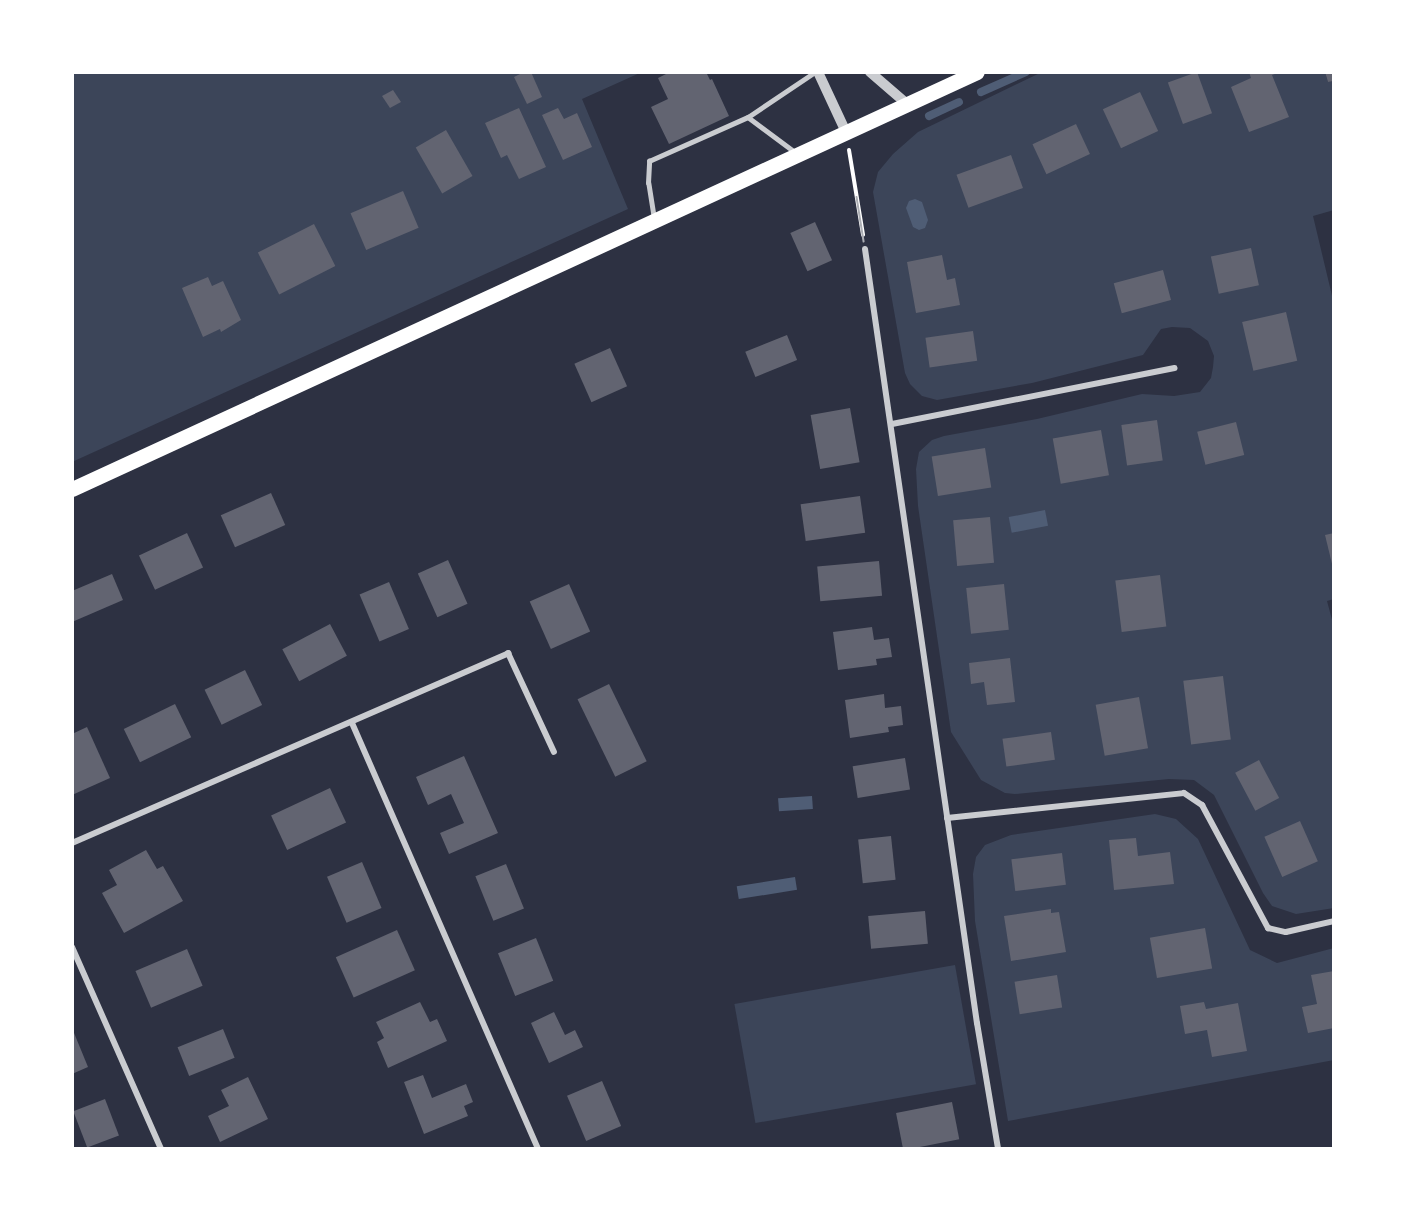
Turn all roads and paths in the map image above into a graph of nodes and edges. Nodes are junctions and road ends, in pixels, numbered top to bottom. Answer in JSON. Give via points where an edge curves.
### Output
{"nodes":[{"id":1,"x":816,"y":72,"type":"edge"},
{"id":2,"x":870,"y":72,"type":"edge"},
{"id":3,"x":977,"y":72,"type":"edge"},
{"id":4,"x":907,"y":104,"type":"junction"},
{"id":5,"x":748,"y":117,"type":"junction"},
{"id":6,"x":846,"y":132,"type":"junction"},
{"id":7,"x":797,"y":154,"type":"junction"},
{"id":8,"x":654,"y":219,"type":"junction"},
{"id":9,"x":865,"y":249,"type":"joint"},
{"id":10,"x":1175,"y":368,"type":"dead end"},
{"id":11,"x":892,"y":424,"type":"junction"},
{"id":12,"x":72,"y":489,"type":"edge"},
{"id":13,"x":352,"y":723,"type":"junction"},
{"id":14,"x":554,"y":752,"type":"dead end"},
{"id":15,"x":947,"y":818,"type":"junction"},
{"id":16,"x":72,"y":843,"type":"edge"},
{"id":17,"x":1334,"y":921,"type":"edge"},
{"id":18,"x":72,"y":947,"type":"edge"},
{"id":19,"x":161,"y":1149,"type":"edge"},
{"id":20,"x":537,"y":1149,"type":"edge"},
{"id":21,"x":998,"y":1149,"type":"edge"}],
"edges":[{"from":1,"to":5,"type":"lane"},
{"from":1,"to":6,"type":"street"},
{"from":2,"to":4,"type":"street"},
{"from":3,"to":4,"type":"main road"},
{"from":4,"to":6,"type":"main road"},
{"from":5,"to":7,"type":"lane"},
{"from":5,"to":8,"type":"lane","via":[[650,161],[648,183]]},
{"from":6,"to":7,"type":"main road"},
{"from":6,"to":9,"type":"path"},
{"from":7,"to":8,"type":"main road"},
{"from":8,"to":12,"type":"main road"},
{"from":9,"to":11,"type":"street"},
{"from":10,"to":11,"type":"street"},
{"from":11,"to":15,"type":"street"},
{"from":13,"to":14,"type":"street","via":[[508,653]]},
{"from":13,"to":16,"type":"street"},
{"from":13,"to":20,"type":"street"},
{"from":15,"to":17,"type":"street","via":[[1184,793],[1202,805],[1268,928],[1286,932]]},
{"from":15,"to":21,"type":"street"},
{"from":18,"to":19,"type":"street"}]}
